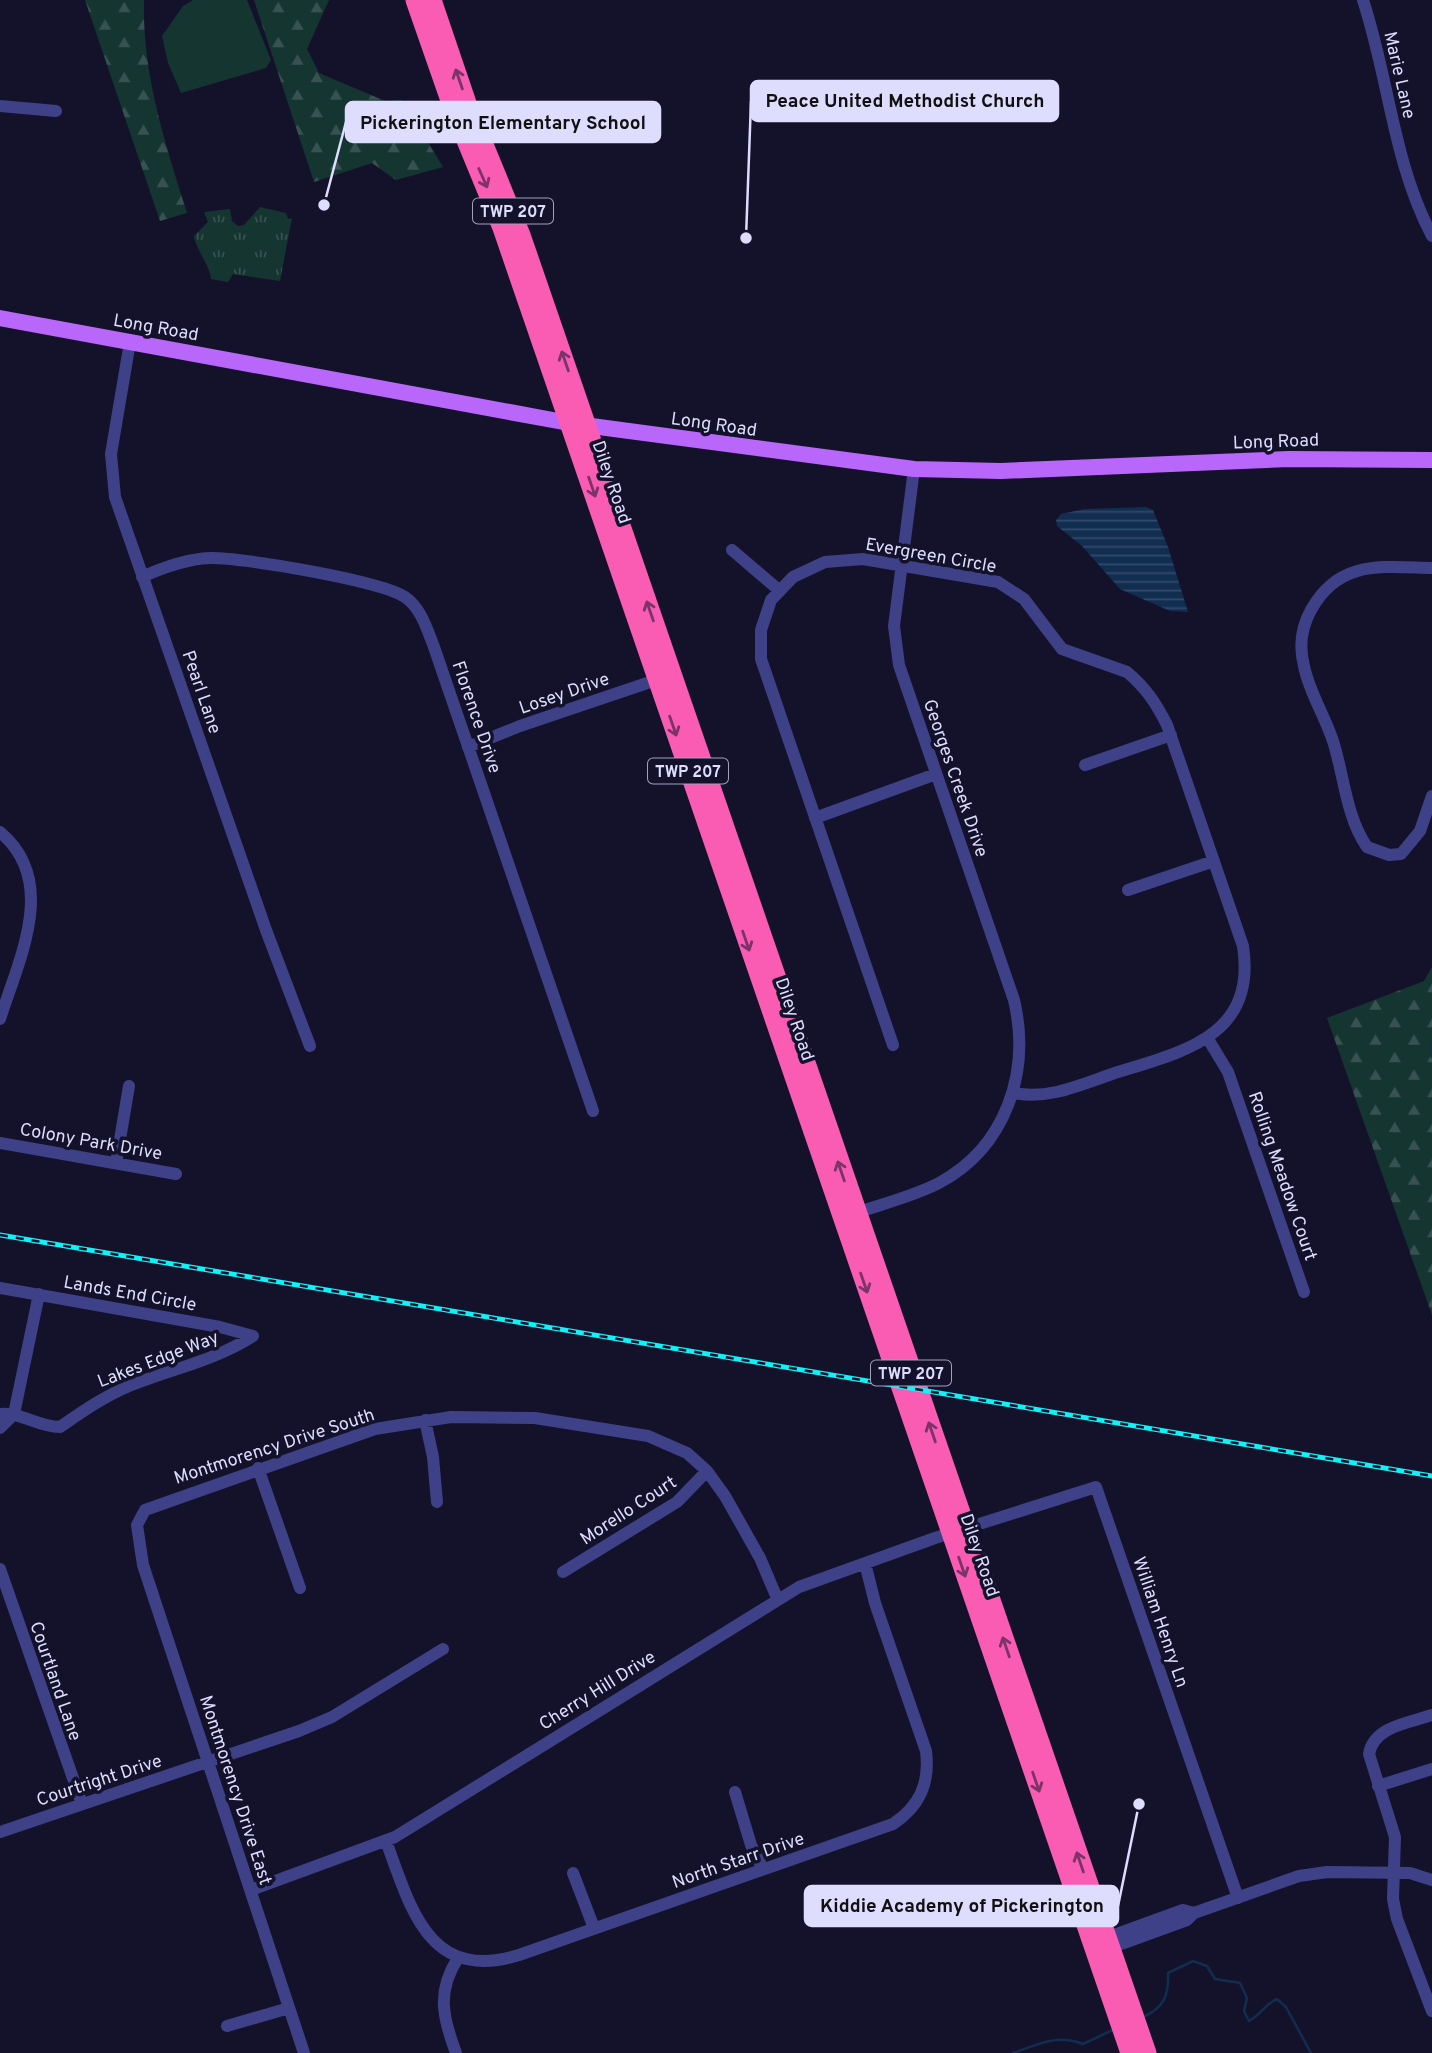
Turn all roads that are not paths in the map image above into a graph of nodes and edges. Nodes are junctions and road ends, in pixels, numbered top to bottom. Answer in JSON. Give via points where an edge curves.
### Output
{"nodes":[{"id":1,"x":415,"y":0,"type":"edge"},
{"id":2,"x":432,"y":0,"type":"edge"},
{"id":3,"x":1363,"y":0,"type":"edge"},
{"id":4,"x":0,"y":106,"type":"edge"},
{"id":5,"x":56,"y":111,"type":"dead end"},
{"id":6,"x":1432,"y":236,"type":"edge"},
{"id":7,"x":0,"y":318,"type":"edge"},
{"id":8,"x":130,"y":342,"type":"junction"},
{"id":9,"x":578,"y":424,"type":"junction"},
{"id":10,"x":1432,"y":460,"type":"edge"},
{"id":11,"x":914,"y":469,"type":"junction"},
{"id":12,"x":732,"y":550,"type":"dead end"},
{"id":13,"x":900,"y":566,"type":"junction"},
{"id":14,"x":1432,"y":568,"type":"edge"},
{"id":15,"x":142,"y":577,"type":"junction"},
{"id":16,"x":780,"y":591,"type":"junction"},
{"id":17,"x":665,"y":678,"type":"junction"},
{"id":18,"x":1171,"y":735,"type":"junction"},
{"id":19,"x":468,"y":747,"type":"junction"},
{"id":20,"x":1085,"y":765,"type":"dead end"},
{"id":21,"x":936,"y":774,"type":"junction"},
{"id":22,"x":1432,"y":796,"type":"edge"},
{"id":23,"x":815,"y":818,"type":"junction"},
{"id":24,"x":0,"y":832,"type":"edge"},
{"id":25,"x":1214,"y":861,"type":"junction"},
{"id":26,"x":1128,"y":890,"type":"dead end"},
{"id":27,"x":6,"y":977,"type":"edge"},
{"id":28,"x":0,"y":1018,"type":"edge"},
{"id":29,"x":1208,"y":1039,"type":"junction"},
{"id":30,"x":893,"y":1045,"type":"dead end"},
{"id":31,"x":310,"y":1046,"type":"dead end"},
{"id":32,"x":129,"y":1086,"type":"dead end"},
{"id":33,"x":1014,"y":1093,"type":"junction"},
{"id":34,"x":593,"y":1111,"type":"dead end"},
{"id":35,"x":0,"y":1143,"type":"edge"},
{"id":36,"x":116,"y":1163,"type":"junction"},
{"id":37,"x":176,"y":1174,"type":"dead end"},
{"id":38,"x":848,"y":1216,"type":"junction"},
{"id":39,"x":0,"y":1288,"type":"edge"},
{"id":40,"x":1304,"y":1292,"type":"dead end"},
{"id":41,"x":39,"y":1294,"type":"junction"},
{"id":42,"x":253,"y":1336,"type":"joint"},
{"id":43,"x":0,"y":1414,"type":"edge"},
{"id":44,"x":14,"y":1414,"type":"junction"},
{"id":45,"x":425,"y":1420,"type":"junction"},
{"id":46,"x":0,"y":1428,"type":"edge"},
{"id":47,"x":258,"y":1468,"type":"junction"},
{"id":48,"x":707,"y":1471,"type":"junction"},
{"id":49,"x":438,"y":1503,"type":"dead end"},
{"id":50,"x":958,"y":1532,"type":"junction"},
{"id":51,"x":139,"y":1536,"type":"joint"},
{"id":52,"x":865,"y":1563,"type":"junction"},
{"id":53,"x":0,"y":1569,"type":"edge"},
{"id":54,"x":563,"y":1572,"type":"dead end"},
{"id":55,"x":300,"y":1588,"type":"dead end"},
{"id":56,"x":777,"y":1598,"type":"junction"},
{"id":57,"x":443,"y":1649,"type":"dead end"},
{"id":58,"x":1432,"y":1715,"type":"edge"},
{"id":59,"x":209,"y":1762,"type":"junction"},
{"id":60,"x":1432,"y":1769,"type":"edge"},
{"id":61,"x":1378,"y":1786,"type":"junction"},
{"id":62,"x":736,"y":1792,"type":"dead end"},
{"id":63,"x":82,"y":1804,"type":"junction"},
{"id":64,"x":0,"y":1832,"type":"edge"},
{"id":65,"x":386,"y":1841,"type":"junction"},
{"id":66,"x":763,"y":1869,"type":"junction"},
{"id":67,"x":573,"y":1873,"type":"dead end"},
{"id":68,"x":1394,"y":1873,"type":"junction"},
{"id":69,"x":1432,"y":1880,"type":"edge"},
{"id":70,"x":251,"y":1890,"type":"junction"},
{"id":71,"x":1238,"y":1898,"type":"junction"},
{"id":72,"x":594,"y":1928,"type":"junction"},
{"id":73,"x":1105,"y":1944,"type":"junction"},
{"id":74,"x":458,"y":1958,"type":"junction"},
{"id":75,"x":289,"y":2008,"type":"junction"},
{"id":76,"x":1432,"y":2011,"type":"edge"},
{"id":77,"x":227,"y":2026,"type":"dead end"},
{"id":78,"x":1137,"y":2049,"type":"edge"},
{"id":79,"x":304,"y":2053,"type":"edge"},
{"id":80,"x":456,"y":2053,"type":"edge"}],
"edges":[{"from":1,"to":9,"type":"highway","name":"Diley Road","number":"TWP 207","one_way":true},
{"from":9,"to":2,"type":"highway","name":"Diley Road","number":"TWP 207","one_way":true,"via":[[509,202],[467,103]]},
{"from":3,"to":6,"type":"street","name":"Marie Lane","via":[[1404,169]]},
{"from":4,"to":5,"type":"street"},
{"from":7,"to":8,"type":"main road","name":"Long Road"},
{"from":8,"to":9,"type":"main road","name":"Long Road"},
{"from":8,"to":15,"type":"street","name":"Pearl Lane","via":[[113,431],[111,468],[115,497]]},
{"from":9,"to":11,"type":"main road","name":"Long Road"},
{"from":9,"to":17,"type":"highway","name":"Diley Road","number":"TWP 207"},
{"from":10,"to":11,"type":"main road","name":"Long Road","via":[[1289,459],[1001,471]]},
{"from":11,"to":13,"type":"street","name":"Georges Creek Drive"},
{"from":12,"to":16,"type":"street"},
{"from":13,"to":16,"type":"street","name":"Evergreen Circle","via":[[863,559],[825,562],[793,577]]},
{"from":13,"to":18,"type":"street","name":"Evergreen Circle","via":[[998,582],[1024,598],[1062,649],[1135,679],[1151,694]]},
{"from":13,"to":21,"type":"street","name":"Georges Creek Drive","via":[[894,626],[899,665]]},
{"from":14,"to":22,"type":"street","via":[[1357,570],[1337,578],[1323,589],[1301,633],[1304,668],[1322,708],[1350,808],[1367,847],[1386,855],[1401,853],[1420,831]]},
{"from":15,"to":19,"type":"street","name":"Florence Drive","via":[[182,562],[225,559],[394,590],[416,607],[424,620]]},
{"from":15,"to":31,"type":"street","name":"Pearl Lane"},
{"from":16,"to":23,"type":"street","name":"Evergreen Circle","via":[[771,600],[761,630],[761,659]]},
{"from":17,"to":19,"type":"street","name":"Losey Drive"},
{"from":17,"to":38,"type":"highway","name":"Diley Road","number":"TWP 207"},
{"from":18,"to":20,"type":"street"},
{"from":18,"to":25,"type":"street","name":"Evergreen Circle"},
{"from":19,"to":34,"type":"street","name":"Florence Drive"},
{"from":21,"to":23,"type":"street"},
{"from":21,"to":33,"type":"street","name":"Georges Creek Drive","via":[[1016,1009],[1021,1056]]},
{"from":23,"to":30,"type":"street","name":"Evergreen Circle"},
{"from":24,"to":27,"type":"street","via":[[23,861],[32,888],[31,917]]},
{"from":25,"to":26,"type":"street"},
{"from":25,"to":29,"type":"street","name":"Evergreen Circle","via":[[1245,962],[1237,1004]]},
{"from":27,"to":28,"type":"street"},
{"from":29,"to":33,"type":"street","name":"Evergreen Circle","via":[[1060,1091],[1033,1096]]},
{"from":29,"to":40,"type":"street","name":"Rolling Meadow Court","via":[[1228,1072]]},
{"from":32,"to":36,"type":"street"},
{"from":33,"to":38,"type":"street","via":[[989,1140],[968,1163],[939,1183]]},
{"from":35,"to":36,"type":"street","name":"Colony Park Drive"},
{"from":36,"to":37,"type":"street","name":"Colony Park Drive"},
{"from":38,"to":50,"type":"highway","name":"Diley Road","number":"TWP 207"},
{"from":39,"to":41,"type":"street","name":"Lands End Circle"},
{"from":41,"to":42,"type":"street","name":"Lands End Circle"},
{"from":41,"to":44,"type":"street"},
{"from":42,"to":44,"type":"street","name":"Lakes Edge Way","via":[[215,1357],[94,1402],[60,1427]]},
{"from":43,"to":44,"type":"street","name":"Lakes Edge Way"},
{"from":44,"to":46,"type":"street"},
{"from":45,"to":47,"type":"street","name":"Montmorency Drive South","via":[[375,1429]]},
{"from":45,"to":48,"type":"street","name":"Montmorency Drive South","via":[[507,1416],[648,1436],[687,1453]]},
{"from":45,"to":49,"type":"street"},
{"from":47,"to":51,"type":"street","name":"Montmorency Drive South","via":[[152,1505],[138,1518]]},
{"from":47,"to":55,"type":"street"},
{"from":48,"to":54,"type":"street","name":"Morello Court","via":[[677,1502]]},
{"from":48,"to":56,"type":"street","name":"Montmorency Drive South","via":[[760,1558]]},
{"from":50,"to":52,"type":"street","name":"Cherry Hill Drive"},
{"from":50,"to":71,"type":"street","name":"William Henry Ln","via":[[1096,1487]]},
{"from":50,"to":73,"type":"highway","name":"Diley Road","number":"TWP 207"},
{"from":51,"to":59,"type":"street","name":"Montmorency Drive East","via":[[152,1592]]},
{"from":52,"to":56,"type":"street","name":"Cherry Hill Drive"},
{"from":52,"to":66,"type":"street","name":"North Starr Drive","via":[[926,1751],[924,1788],[915,1805],[893,1824]]},
{"from":53,"to":63,"type":"street","name":"Courtland Lane"},
{"from":56,"to":65,"type":"street","name":"Cherry Hill Drive"},
{"from":57,"to":59,"type":"street","name":"Courtright Drive","via":[[332,1717]]},
{"from":58,"to":61,"type":"street","via":[[1375,1739],[1369,1754]]},
{"from":59,"to":63,"type":"street","name":"Courtright Drive"},
{"from":59,"to":70,"type":"street","name":"Montmorency Drive East"},
{"from":60,"to":61,"type":"street"},
{"from":61,"to":68,"type":"street","via":[[1395,1837]]},
{"from":62,"to":66,"type":"street"},
{"from":63,"to":64,"type":"street","name":"Courtright Drive"},
{"from":65,"to":70,"type":"street","name":"Cherry Hill Drive"},
{"from":65,"to":74,"type":"street","via":[[421,1924],[441,1949]]},
{"from":66,"to":72,"type":"street","name":"North Starr Drive"},
{"from":67,"to":72,"type":"street"},
{"from":68,"to":69,"type":"street"},
{"from":68,"to":71,"type":"street","via":[[1298,1876]]},
{"from":68,"to":76,"type":"street","via":[[1397,1919]]},
{"from":70,"to":75,"type":"street","name":"Montmorency Drive East"},
{"from":71,"to":73,"type":"street","via":[[1194,1913],[1183,1910],[1117,1934]]},
{"from":72,"to":74,"type":"street","name":"North Starr Drive","via":[[506,1959],[478,1963]]},
{"from":73,"to":78,"type":"highway","name":"Diley Road","number":"TWP 207"},
{"from":74,"to":80,"type":"street","via":[[442,1997]]},
{"from":75,"to":77,"type":"street"},
{"from":75,"to":79,"type":"street","name":"Montmorency Drive East"}]}
